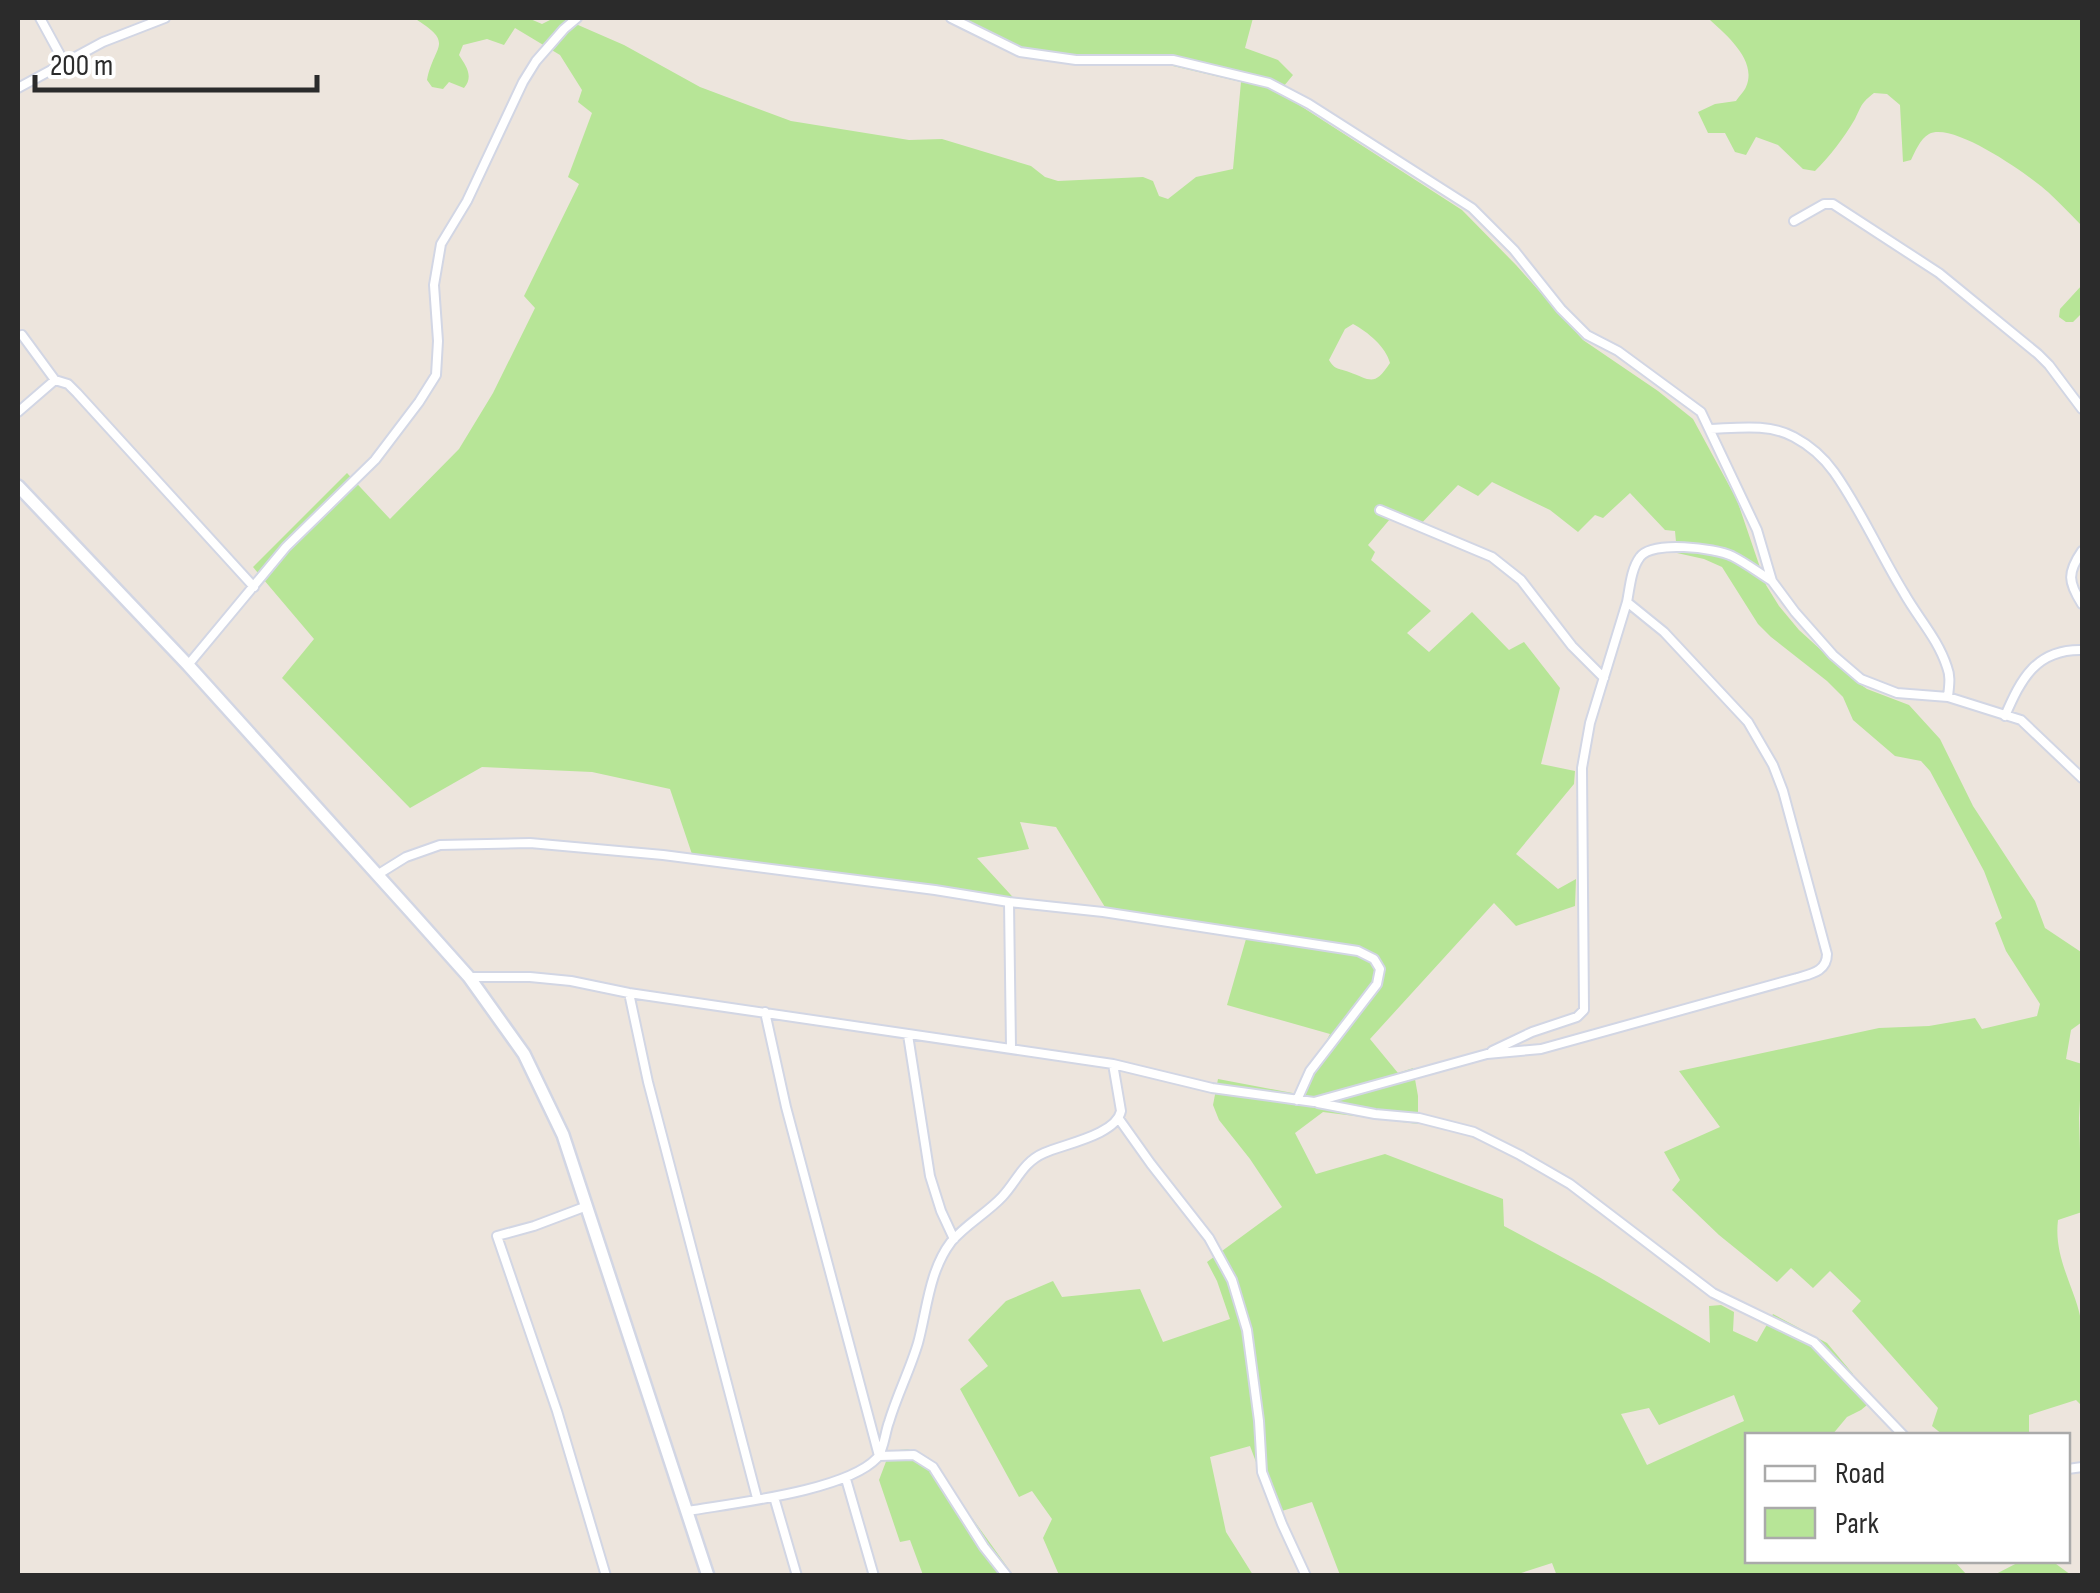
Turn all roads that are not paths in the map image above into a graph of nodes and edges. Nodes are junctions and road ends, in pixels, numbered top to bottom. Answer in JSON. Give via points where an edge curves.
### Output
{"nodes":[{"id":1,"x":40,"y":18,"type":"edge"},
{"id":2,"x":165,"y":18,"type":"edge"},
{"id":3,"x":578,"y":18,"type":"edge"},
{"id":4,"x":951,"y":18,"type":"edge"},
{"id":5,"x":64,"y":62,"type":"junction"},
{"id":6,"x":18,"y":88,"type":"edge"},
{"id":7,"x":1794,"y":221,"type":"dead end"},
{"id":8,"x":22,"y":335,"type":"dead end"},
{"id":9,"x":56,"y":380,"type":"junction"},
{"id":10,"x":2082,"y":409,"type":"edge"},
{"id":11,"x":18,"y":412,"type":"edge"},
{"id":12,"x":1710,"y":429,"type":"junction"},
{"id":13,"x":18,"y":486,"type":"edge"},
{"id":14,"x":1380,"y":510,"type":"dead end"},
{"id":15,"x":2082,"y":552,"type":"edge"},
{"id":16,"x":1772,"y":581,"type":"junction"},
{"id":17,"x":254,"y":587,"type":"junction"},
{"id":18,"x":1627,"y":602,"type":"junction"},
{"id":19,"x":2082,"y":604,"type":"edge"},
{"id":20,"x":2082,"y":650,"type":"edge"},
{"id":21,"x":188,"y":665,"type":"junction"},
{"id":22,"x":1604,"y":678,"type":"junction"},
{"id":23,"x":1948,"y":697,"type":"junction"},
{"id":24,"x":2006,"y":716,"type":"junction"},
{"id":25,"x":2082,"y":778,"type":"edge"},
{"id":26,"x":378,"y":875,"type":"junction"},
{"id":27,"x":1009,"y":902,"type":"junction"},
{"id":28,"x":469,"y":977,"type":"junction"},
{"id":29,"x":629,"y":993,"type":"junction"},
{"id":30,"x":765,"y":1012,"type":"junction"},
{"id":31,"x":908,"y":1036,"type":"junction"},
{"id":32,"x":1011,"y":1048,"type":"junction"},
{"id":33,"x":1487,"y":1054,"type":"junction"},
{"id":34,"x":1113,"y":1064,"type":"junction"},
{"id":35,"x":1297,"y":1100,"type":"junction"},
{"id":36,"x":1314,"y":1102,"type":"junction"},
{"id":37,"x":1120,"y":1118,"type":"junction"},
{"id":38,"x":587,"y":1206,"type":"junction"},
{"id":39,"x":954,"y":1239,"type":"junction"},
{"id":40,"x":1901,"y":1433,"type":"edge"},
{"id":41,"x":879,"y":1456,"type":"junction"},
{"id":42,"x":846,"y":1478,"type":"junction"},
{"id":43,"x":774,"y":1497,"type":"junction"},
{"id":44,"x":757,"y":1498,"type":"junction"},
{"id":45,"x":688,"y":1512,"type":"junction"},
{"id":46,"x":606,"y":1576,"type":"edge"},
{"id":47,"x":708,"y":1576,"type":"edge"},
{"id":48,"x":797,"y":1576,"type":"edge"},
{"id":49,"x":874,"y":1576,"type":"edge"},
{"id":50,"x":1008,"y":1576,"type":"edge"},
{"id":51,"x":1306,"y":1576,"type":"edge"}],
"edges":[{"from":1,"to":5,"type":"street"},
{"from":2,"to":5,"type":"street"},
{"from":3,"to":17,"type":"street","via":[[523,82],[440,244],[436,375],[375,460]]},
{"from":4,"to":12,"type":"street","via":[[1020,52],[1076,60],[1172,60],[1268,83],[1296,97],[1472,208],[1586,335],[1702,412]]},
{"from":5,"to":6,"type":"street"},
{"from":7,"to":10,"type":"street","via":[[1833,204],[1916,257],[2038,354]]},
{"from":8,"to":9,"type":"street"},
{"from":9,"to":11,"type":"street"},
{"from":9,"to":17,"type":"street","via":[[77,394]]},
{"from":12,"to":16,"type":"street","via":[[1758,530]]},
{"from":12,"to":23,"type":"street","via":[[1759,427],[1792,435],[1833,470],[1934,639],[1947,666]]},
{"from":13,"to":21,"type":"main road"},
{"from":14,"to":22,"type":"street","via":[[1492,557],[1521,580]]},
{"from":15,"to":19,"type":"street","via":[[2070,580]]},
{"from":16,"to":18,"type":"street","via":[[1729,554],[1648,550],[1634,571]]},
{"from":16,"to":23,"type":"street","via":[[1860,679],[1897,693]]},
{"from":17,"to":21,"type":"street"},
{"from":18,"to":22,"type":"street"},
{"from":18,"to":33,"type":"street","via":[[1664,632],[1760,740],[1783,791],[1827,961],[1796,978],[1542,1049]]},
{"from":20,"to":24,"type":"street","via":[[2039,662]]},
{"from":21,"to":26,"type":"main road"},
{"from":22,"to":33,"type":"street","via":[[1582,768],[1584,1010]]},
{"from":23,"to":24,"type":"street"},
{"from":24,"to":25,"type":"street","via":[[2021,720]]},
{"from":26,"to":27,"type":"street","via":[[406,856],[440,846],[530,843]]},
{"from":26,"to":28,"type":"main road"},
{"from":27,"to":32,"type":"street"},
{"from":27,"to":35,"type":"street","via":[[1358,951],[1374,959],[1378,984],[1310,1071]]},
{"from":28,"to":29,"type":"street","via":[[570,980]]},
{"from":28,"to":38,"type":"main road","via":[[524,1054]]},
{"from":29,"to":30,"type":"street"},
{"from":29,"to":44,"type":"street"},
{"from":30,"to":31,"type":"street"},
{"from":30,"to":41,"type":"street"},
{"from":31,"to":32,"type":"street"},
{"from":31,"to":39,"type":"street","via":[[930,1176]]},
{"from":32,"to":34,"type":"street"},
{"from":33,"to":36,"type":"street"},
{"from":34,"to":35,"type":"street"},
{"from":34,"to":37,"type":"street"},
{"from":35,"to":36,"type":"street"},
{"from":36,"to":40,"type":"street","via":[[1419,1118],[1474,1132],[1520,1154],[1570,1184],[1712,1293],[1814,1342]]},
{"from":37,"to":39,"type":"street","via":[[1040,1154]]},
{"from":37,"to":51,"type":"street","via":[[1210,1238],[1232,1280],[1246,1330],[1262,1472]]},
{"from":38,"to":45,"type":"main road"},
{"from":38,"to":46,"type":"street","via":[[497,1236]]},
{"from":39,"to":41,"type":"street","via":[[938,1266]]},
{"from":41,"to":42,"type":"street"},
{"from":41,"to":50,"type":"street","via":[[914,1455],[934,1467]]},
{"from":42,"to":43,"type":"street"},
{"from":42,"to":49,"type":"street"},
{"from":43,"to":44,"type":"street"},
{"from":43,"to":48,"type":"street"},
{"from":44,"to":45,"type":"street"},
{"from":45,"to":47,"type":"main road"}]}
